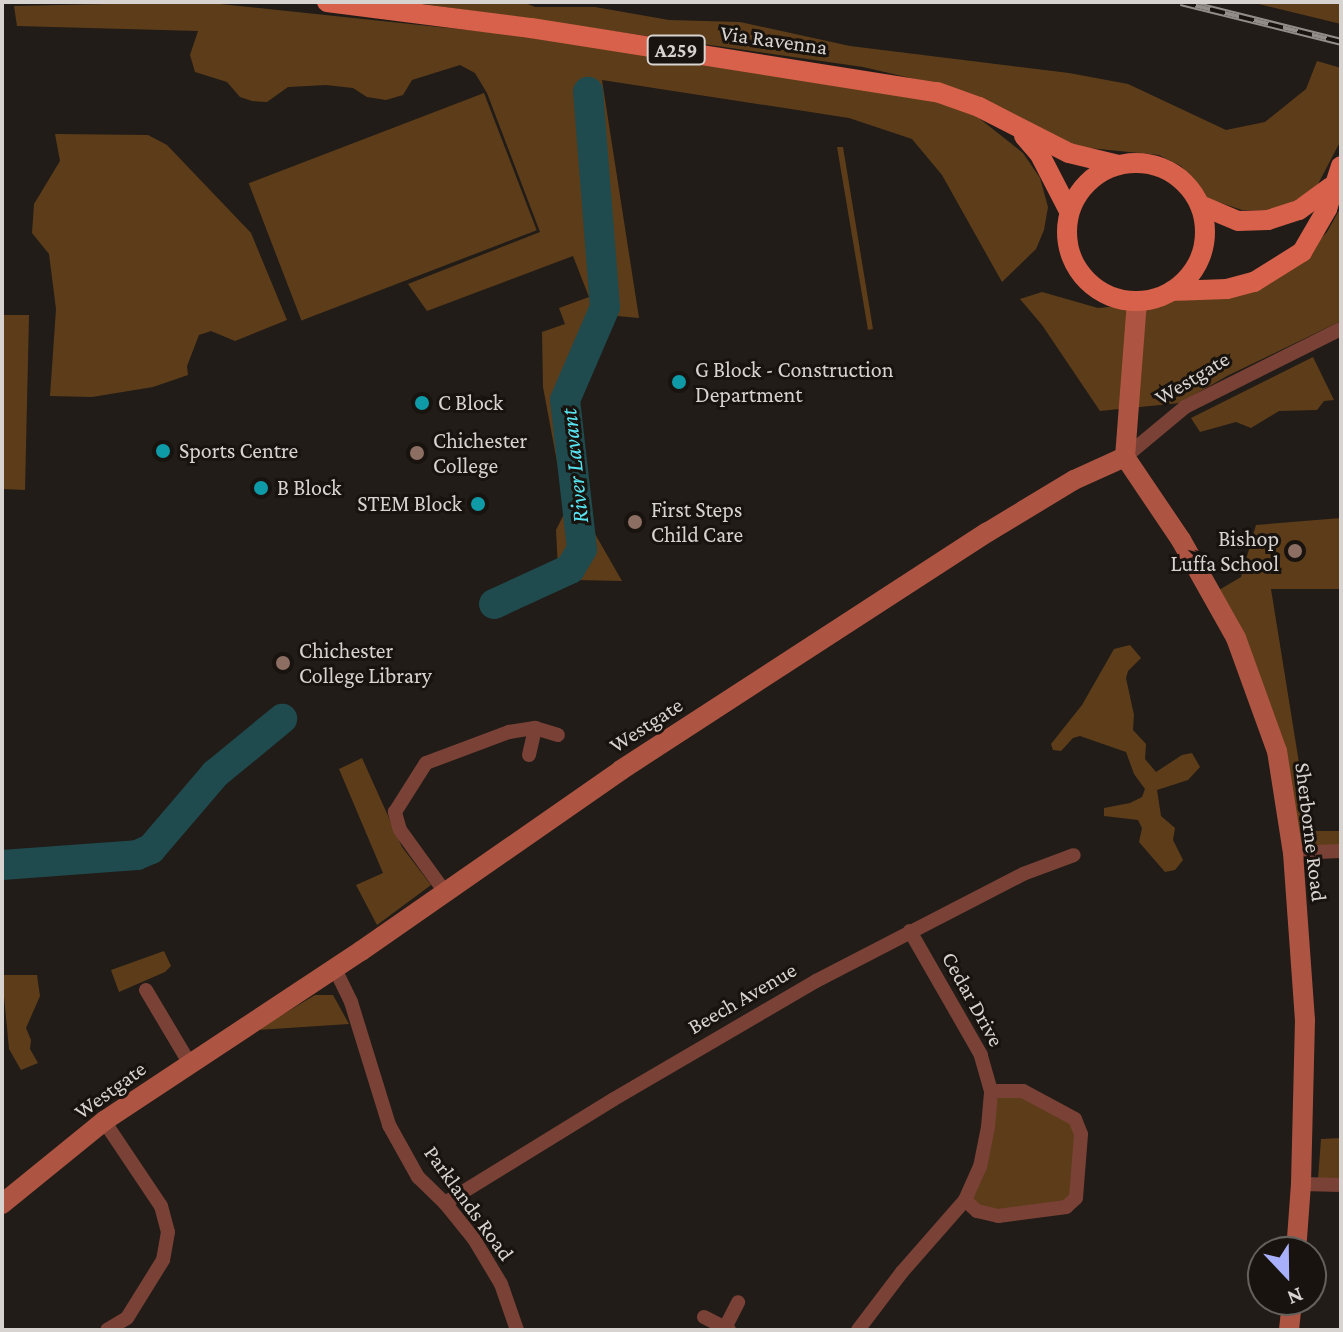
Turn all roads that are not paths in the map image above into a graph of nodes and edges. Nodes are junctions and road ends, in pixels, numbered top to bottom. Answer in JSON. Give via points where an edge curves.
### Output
{"nodes":[{"id":1,"x":327,"y":2,"type":"edge"},
{"id":2,"x":1016,"y":128,"type":"junction"},
{"id":3,"x":1119,"y":165,"type":"junction"},
{"id":4,"x":1341,"y":166,"type":"edge"},
{"id":5,"x":1331,"y":187,"type":"junction"},
{"id":6,"x":1200,"y":205,"type":"junction"},
{"id":7,"x":1069,"y":211,"type":"junction"},
{"id":8,"x":1172,"y":291,"type":"junction"},
{"id":9,"x":1137,"y":301,"type":"junction"},
{"id":10,"x":1341,"y":329,"type":"edge"},
{"id":11,"x":1125,"y":457,"type":"junction"},
{"id":12,"x":535,"y":728,"type":"junction"},
{"id":13,"x":558,"y":735,"type":"dead end"},
{"id":14,"x":529,"y":755,"type":"dead end"},
{"id":15,"x":1341,"y":851,"type":"edge"},
{"id":16,"x":1293,"y":853,"type":"junction"},
{"id":17,"x":1074,"y":855,"type":"dead end"},
{"id":18,"x":445,"y":892,"type":"junction"},
{"id":19,"x":910,"y":931,"type":"junction"},
{"id":20,"x":335,"y":969,"type":"junction"},
{"id":21,"x":146,"y":990,"type":"dead end"},
{"id":22,"x":190,"y":1064,"type":"junction"},
{"id":23,"x":991,"y":1091,"type":"junction"},
{"id":24,"x":104,"y":1121,"type":"junction"},
{"id":25,"x":1301,"y":1184,"type":"junction"},
{"id":26,"x":1341,"y":1185,"type":"edge"},
{"id":27,"x":965,"y":1200,"type":"junction"},
{"id":28,"x":445,"y":1203,"type":"junction"},
{"id":29,"x":2,"y":1204,"type":"edge"},
{"id":30,"x":1297,"y":1236,"type":"edge"},
{"id":31,"x":738,"y":1302,"type":"dead end"},
{"id":32,"x":704,"y":1317,"type":"dead end"},
{"id":33,"x":131,"y":1324,"type":"edge"},
{"id":34,"x":727,"y":1329,"type":"edge"},
{"id":35,"x":107,"y":1330,"type":"edge"},
{"id":36,"x":517,"y":1330,"type":"edge"},
{"id":37,"x":858,"y":1330,"type":"edge"}],
"edges":[{"from":1,"to":2,"type":"main road","name":"Via Ravenna","number":"A259","via":[[866,78],[937,92]]},
{"from":2,"to":3,"type":"main road","name":"Via Ravenna","number":"A259","via":[[1069,153]]},
{"from":2,"to":7,"type":"main road","name":"Via Ravenna","number":"A259","via":[[1039,153]]},
{"from":3,"to":6,"type":"main road","via":[[1148,164],[1175,175]]},
{"from":3,"to":7,"type":"main road","via":[[1080,190]]},
{"from":4,"to":5,"type":"main road"},
{"from":5,"to":6,"type":"main road","via":[[1299,210],[1268,220],[1238,221]]},
{"from":5,"to":8,"type":"main road","via":[[1327,209],[1302,252],[1279,269],[1227,289]]},
{"from":6,"to":8,"type":"main road","via":[[1205,224],[1198,262]]},
{"from":7,"to":9,"type":"main road","via":[[1067,246],[1084,279],[1118,299]]},
{"from":8,"to":9,"type":"main road"},
{"from":9,"to":11,"type":"street"},
{"from":10,"to":11,"type":"street","name":"Westgate","via":[[1185,407]]},
{"from":11,"to":16,"type":"street","name":"Sherborne Road","via":[[1181,540],[1236,638],[1277,751]]},
{"from":11,"to":18,"type":"street","name":"Westgate","via":[[1074,480],[988,532],[632,762]]},
{"from":12,"to":13,"type":"street"},
{"from":12,"to":14,"type":"street"},
{"from":12,"to":18,"type":"street","via":[[509,732],[426,763],[395,812],[400,830]]},
{"from":15,"to":16,"type":"street"},
{"from":16,"to":25,"type":"street","name":"Sherborne Road","via":[[1305,1020]]},
{"from":17,"to":19,"type":"street","name":"Beech Avenue","via":[[1023,874]]},
{"from":18,"to":20,"type":"street","name":"Westgate"},
{"from":19,"to":23,"type":"street","name":"Cedar Drive","via":[[981,1055]]},
{"from":19,"to":28,"type":"street","name":"Beech Avenue","via":[[816,981]]},
{"from":20,"to":22,"type":"street","name":"Westgate"},
{"from":20,"to":28,"type":"street","name":"Parklands Road","via":[[351,1002],[389,1125],[418,1177]]},
{"from":21,"to":22,"type":"street"},
{"from":22,"to":24,"type":"street","name":"Westgate"},
{"from":23,"to":27,"type":"street","name":"Cedar Drive","via":[[980,1167]]},
{"from":23,"to":27,"type":"street","via":[[1023,1091],[1075,1119],[1081,1134],[1076,1198],[1066,1207],[998,1216],[977,1211]]},
{"from":24,"to":29,"type":"street","name":"Westgate"},
{"from":24,"to":33,"type":"street","via":[[161,1206],[168,1232],[163,1260]]},
{"from":25,"to":26,"type":"street"},
{"from":25,"to":30,"type":"street","name":"Sherborne Road"},
{"from":27,"to":37,"type":"street","name":"Cedar Drive"},
{"from":28,"to":36,"type":"street","name":"Parklands Road","via":[[501,1284]]},
{"from":31,"to":34,"type":"street"},
{"from":32,"to":34,"type":"street"},
{"from":33,"to":35,"type":"street"}]}
